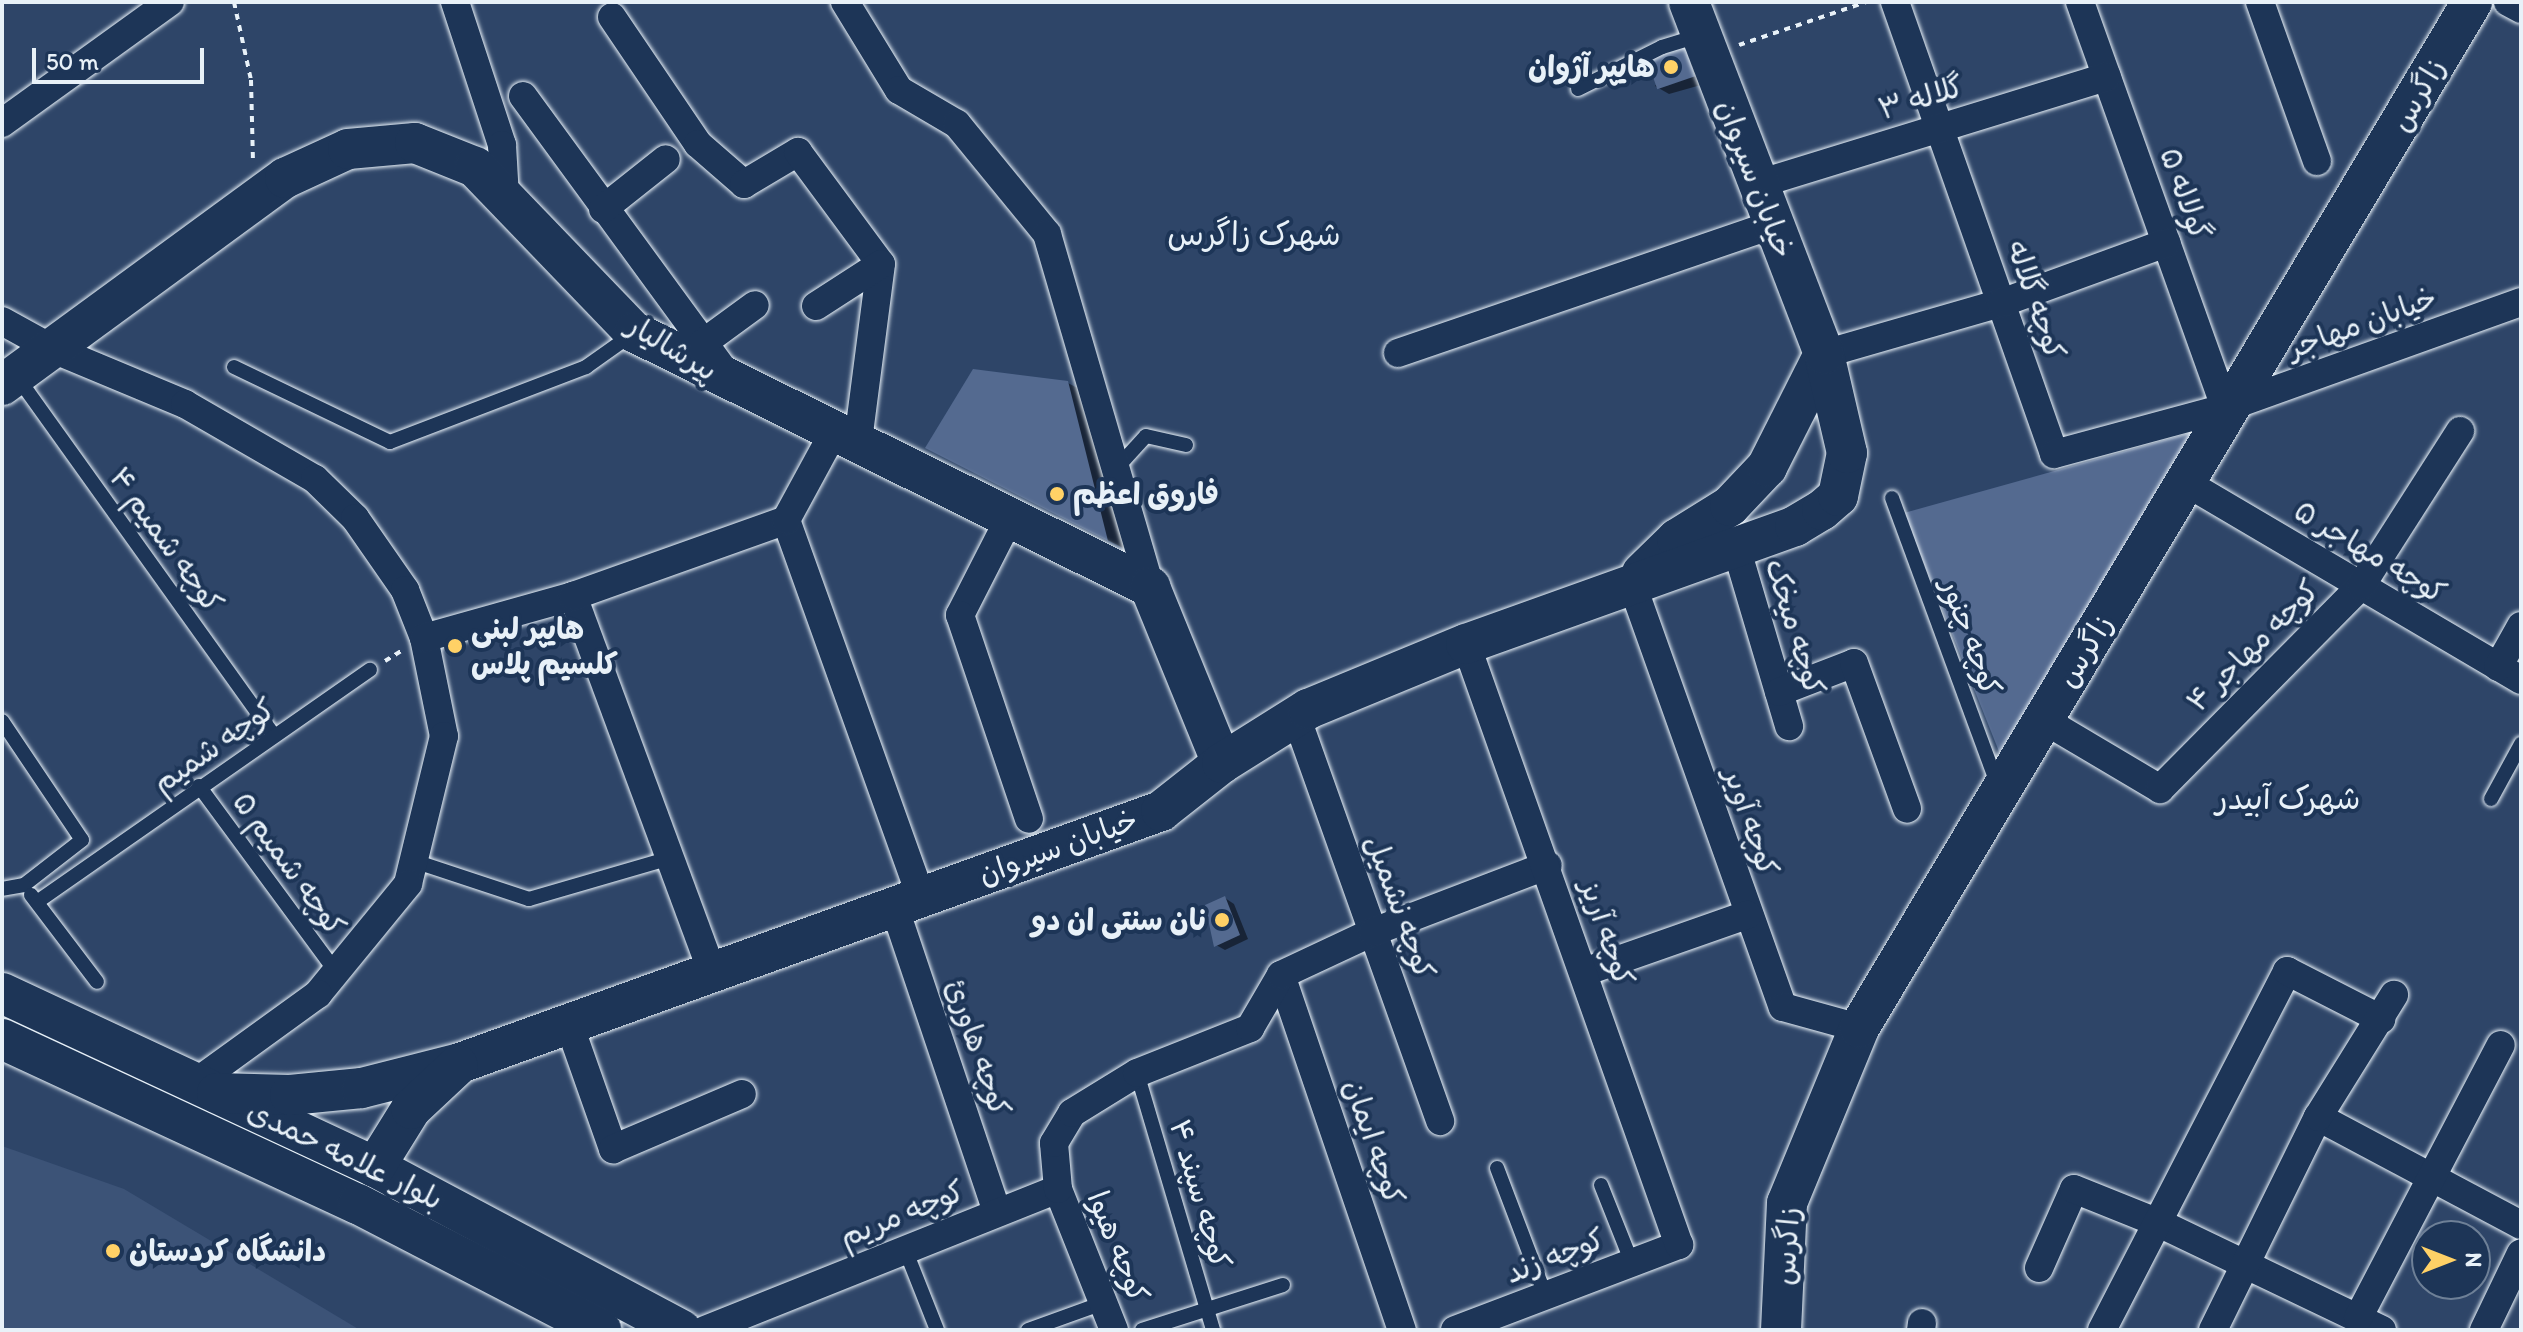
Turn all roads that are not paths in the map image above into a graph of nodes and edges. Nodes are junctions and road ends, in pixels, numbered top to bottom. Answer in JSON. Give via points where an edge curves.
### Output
{"nodes":[{"id":1,"x":170,"y":2,"type":"edge"},
{"id":2,"x":455,"y":2,"type":"edge"},
{"id":3,"x":845,"y":2,"type":"edge"},
{"id":4,"x":1895,"y":2,"type":"edge"},
{"id":5,"x":2080,"y":2,"type":"edge"},
{"id":6,"x":2260,"y":2,"type":"edge"},
{"id":7,"x":2508,"y":2,"type":"edge"},
{"id":8,"x":2521,"y":9,"type":"edge"},
{"id":9,"x":2458,"y":11,"type":"edge"},
{"id":10,"x":612,"y":17,"type":"dead end"},
{"id":11,"x":1700,"y":30,"type":"edge"},
{"id":12,"x":2107,"y":77,"type":"junction"},
{"id":13,"x":1578,"y":89,"type":"dead end"},
{"id":14,"x":523,"y":96,"type":"dead end"},
{"id":15,"x":2,"y":123,"type":"edge"},
{"id":16,"x":1939,"y":128,"type":"junction"},
{"id":17,"x":666,"y":159,"type":"dead end"},
{"id":18,"x":2317,"y":161,"type":"dead end"},
{"id":19,"x":1755,"y":185,"type":"junction"},
{"id":20,"x":505,"y":197,"type":"junction"},
{"id":21,"x":603,"y":209,"type":"junction"},
{"id":22,"x":1772,"y":225,"type":"junction"},
{"id":23,"x":2166,"y":243,"type":"junction"},
{"id":24,"x":881,"y":264,"type":"junction"},
{"id":25,"x":2521,"y":302,"type":"edge"},
{"id":26,"x":2001,"y":303,"type":"junction"},
{"id":27,"x":755,"y":305,"type":"dead end"},
{"id":28,"x":816,"y":306,"type":"dead end"},
{"id":29,"x":2,"y":321,"type":"edge"},
{"id":30,"x":634,"y":332,"type":"junction"},
{"id":31,"x":703,"y":343,"type":"junction"},
{"id":32,"x":53,"y":349,"type":"junction"},
{"id":33,"x":1398,"y":353,"type":"dead end"},
{"id":34,"x":1824,"y":354,"type":"junction"},
{"id":35,"x":234,"y":367,"type":"dead end"},
{"id":36,"x":9,"y":380,"type":"edge"},
{"id":37,"x":734,"y":384,"type":"junction"},
{"id":38,"x":2225,"y":408,"type":"junction"},
{"id":39,"x":2460,"y":431,"type":"dead end"},
{"id":40,"x":847,"y":435,"type":"junction"},
{"id":41,"x":1186,"y":445,"type":"dead end"},
{"id":42,"x":1113,"y":472,"type":"junction"},
{"id":43,"x":2185,"y":482,"type":"junction"},
{"id":44,"x":1892,"y":498,"type":"dead end"},
{"id":45,"x":1009,"y":519,"type":"junction"},
{"id":46,"x":786,"y":520,"type":"junction"},
{"id":47,"x":1736,"y":547,"type":"junction"},
{"id":48,"x":1632,"y":584,"type":"junction"},
{"id":49,"x":2361,"y":586,"type":"junction"},
{"id":50,"x":1150,"y":587,"type":"junction"},
{"id":51,"x":573,"y":596,"type":"junction"},
{"id":52,"x":2521,"y":626,"type":"edge"},
{"id":53,"x":424,"y":638,"type":"junction"},
{"id":54,"x":1466,"y":644,"type":"junction"},
{"id":55,"x":370,"y":670,"type":"road end"},
{"id":56,"x":2510,"y":673,"type":"edge"},
{"id":57,"x":1779,"y":692,"type":"junction"},
{"id":58,"x":1296,"y":716,"type":"junction"},
{"id":59,"x":2044,"y":720,"type":"junction"},
{"id":60,"x":2,"y":721,"type":"edge"},
{"id":61,"x":1789,"y":726,"type":"dead end"},
{"id":62,"x":274,"y":735,"type":"junction"},
{"id":63,"x":2521,"y":744,"type":"edge"},
{"id":64,"x":1222,"y":763,"type":"junction"},
{"id":65,"x":199,"y":786,"type":"junction"},
{"id":66,"x":2001,"y":794,"type":"junction"},
{"id":67,"x":2491,"y":799,"type":"dead end"},
{"id":68,"x":1907,"y":809,"type":"dead end"},
{"id":69,"x":1029,"y":819,"type":"dead end"},
{"id":70,"x":670,"y":858,"type":"junction"},
{"id":71,"x":414,"y":861,"type":"junction"},
{"id":72,"x":1548,"y":865,"type":"junction"},
{"id":73,"x":24,"y":885,"type":"junction"},
{"id":74,"x":2,"y":889,"type":"edge"},
{"id":75,"x":37,"y":902,"type":"junction"},
{"id":76,"x":908,"y":902,"type":"junction"},
{"id":77,"x":1747,"y":915,"type":"junction"},
{"id":78,"x":1373,"y":932,"type":"junction"},
{"id":79,"x":712,"y":972,"type":"junction"},
{"id":80,"x":1584,"y":972,"type":"junction"},
{"id":81,"x":337,"y":973,"type":"junction"},
{"id":82,"x":1281,"y":975,"type":"junction"},
{"id":83,"x":97,"y":982,"type":"dead end"},
{"id":84,"x":2,"y":993,"type":"edge"},
{"id":85,"x":569,"y":1024,"type":"junction"},
{"id":86,"x":1859,"y":1028,"type":"junction"},
{"id":87,"x":2,"y":1039,"type":"edge"},
{"id":88,"x":2501,"y":1045,"type":"dead end"},
{"id":89,"x":460,"y":1063,"type":"junction"},
{"id":90,"x":1137,"y":1073,"type":"junction"},
{"id":91,"x":206,"y":1088,"type":"junction"},
{"id":92,"x":742,"y":1094,"type":"dead end"},
{"id":93,"x":2318,"y":1117,"type":"junction"},
{"id":94,"x":1440,"y":1121,"type":"dead end"},
{"id":95,"x":375,"y":1167,"type":"junction"},
{"id":96,"x":1497,"y":1168,"type":"dead end"},
{"id":97,"x":2431,"y":1179,"type":"junction"},
{"id":98,"x":1601,"y":1185,"type":"dead end"},
{"id":99,"x":1058,"y":1189,"type":"junction"},
{"id":100,"x":997,"y":1212,"type":"junction"},
{"id":101,"x":2161,"y":1224,"type":"junction"},
{"id":102,"x":2521,"y":1225,"type":"edge"},
{"id":103,"x":1679,"y":1245,"type":"joint"},
{"id":104,"x":905,"y":1249,"type":"junction"},
{"id":105,"x":2521,"y":1253,"type":"edge"},
{"id":106,"x":1632,"y":1263,"type":"junction"},
{"id":107,"x":2246,"y":1264,"type":"junction"},
{"id":108,"x":2039,"y":1268,"type":"dead end"},
{"id":109,"x":1283,"y":1285,"type":"dead end"},
{"id":110,"x":1546,"y":1297,"type":"junction"},
{"id":111,"x":773,"y":1303,"type":"junction"},
{"id":112,"x":1103,"y":1303,"type":"junction"},
{"id":113,"x":1207,"y":1309,"type":"junction"},
{"id":114,"x":1520,"y":1319,"type":"edge"},
{"id":115,"x":2370,"y":1324,"type":"edge"},
{"id":116,"x":601,"y":1330,"type":"edge"},
{"id":117,"x":681,"y":1330,"type":"edge"},
{"id":118,"x":705,"y":1330,"type":"edge"},
{"id":119,"x":765,"y":1330,"type":"edge"},
{"id":120,"x":937,"y":1330,"type":"edge"},
{"id":121,"x":1028,"y":1330,"type":"edge"},
{"id":122,"x":1114,"y":1330,"type":"edge"},
{"id":123,"x":1142,"y":1330,"type":"edge"},
{"id":124,"x":1213,"y":1330,"type":"edge"},
{"id":125,"x":1402,"y":1330,"type":"edge"},
{"id":126,"x":1455,"y":1330,"type":"edge"},
{"id":127,"x":1781,"y":1330,"type":"edge"},
{"id":128,"x":2102,"y":1330,"type":"edge"},
{"id":129,"x":2213,"y":1330,"type":"edge"},
{"id":130,"x":2484,"y":1330,"type":"edge"}],
"edges":[{"from":1,"to":15,"type":"street"},
{"from":2,"to":20,"type":"street","via":[[502,145]]},
{"from":3,"to":42,"type":"street","via":[[899,90],[957,124],[1047,234]]},
{"from":4,"to":16,"type":"street","name":"کوچه گلاله"},
{"from":5,"to":12,"type":"street","name":"گولاله ۵"},
{"from":6,"to":18,"type":"street"},
{"from":7,"to":8,"type":"street"},
{"from":9,"to":38,"type":"street","name":"زاگرس","via":[[2379,164]]},
{"from":10,"to":24,"type":"street","via":[[698,144],[744,184],[798,152]]},
{"from":11,"to":13,"type":"lane"},
{"from":11,"to":19,"type":"street","name":"خیابان سیروان"},
{"from":12,"to":16,"type":"street","name":"گلاله ۳"},
{"from":12,"to":23,"type":"street","name":"گولاله ۵"},
{"from":14,"to":21,"type":"street"},
{"from":16,"to":19,"type":"street","name":"گلاله ۳"},
{"from":16,"to":26,"type":"street","name":"کوچه گلاله"},
{"from":17,"to":21,"type":"street"},
{"from":19,"to":22,"type":"street","name":"خیابان سیروان"},
{"from":20,"to":30,"type":"street","name":"پیرشالیار"},
{"from":20,"to":32,"type":"street","name":"پیرشالیار","via":[[475,167],[415,143],[348,149],[285,178]]},
{"from":21,"to":31,"type":"street"},
{"from":22,"to":33,"type":"street"},
{"from":22,"to":34,"type":"street","name":"خیابان سیروان"},
{"from":23,"to":26,"type":"street"},
{"from":23,"to":38,"type":"street","name":"گولاله ۵"},
{"from":24,"to":28,"type":"street"},
{"from":24,"to":40,"type":"street"},
{"from":25,"to":38,"type":"street","name":"خیابان مهاجر"},
{"from":26,"to":34,"type":"street"},
{"from":26,"to":38,"type":"street","name":"کوچه گلاله","via":[[2054,454]]},
{"from":27,"to":31,"type":"street"},
{"from":29,"to":32,"type":"street"},
{"from":30,"to":35,"type":"lane","via":[[586,367],[390,442]]},
{"from":30,"to":37,"type":"street","name":"پیرشالیار"},
{"from":31,"to":37,"type":"street"},
{"from":32,"to":36,"type":"street","name":"پیرشالیار"},
{"from":32,"to":53,"type":"street","via":[[185,404],[315,479],[355,518],[405,590]]},
{"from":34,"to":47,"type":"street","name":"خیابان سیروان","via":[[1847,453],[1838,496],[1795,526]]},
{"from":34,"to":48,"type":"street","name":"خیابان سیروان","via":[[1767,467],[1730,506],[1657,555]]},
{"from":36,"to":62,"type":"lane","name":"کوچه شمیم ۴"},
{"from":37,"to":40,"type":"street","name":"پیرشالیار"},
{"from":38,"to":43,"type":"street","name":"زاگرس"},
{"from":39,"to":49,"type":"street","name":"کوچه مهاجر ۴"},
{"from":40,"to":45,"type":"street","name":"پیرشالیار"},
{"from":40,"to":46,"type":"street"},
{"from":41,"to":42,"type":"lane","via":[[1146,436]]},
{"from":42,"to":50,"type":"street"},
{"from":43,"to":49,"type":"street","name":"کوچه مهاجر ۵"},
{"from":43,"to":59,"type":"street","name":"زاگرس"},
{"from":44,"to":66,"type":"lane","name":"کوچه چنور"},
{"from":45,"to":50,"type":"street","name":"پیرشالیار"},
{"from":45,"to":69,"type":"street","via":[[960,615]]},
{"from":46,"to":51,"type":"street"},
{"from":46,"to":76,"type":"street","name":"کوچه هاورئ"},
{"from":47,"to":48,"type":"street","name":"خیابان سیروان"},
{"from":47,"to":57,"type":"street","name":"کوچه میخک"},
{"from":48,"to":54,"type":"street","name":"خیابان سیروان"},
{"from":48,"to":77,"type":"street","name":"کوچه آویر"},
{"from":49,"to":56,"type":"street","name":"کوچه مهاجر ۵"},
{"from":49,"to":59,"type":"street","name":"کوچه مهاجر ۴","via":[[2160,789]]},
{"from":50,"to":64,"type":"street"},
{"from":51,"to":53,"type":"street"},
{"from":51,"to":70,"type":"street"},
{"from":52,"to":56,"type":"street"},
{"from":53,"to":71,"type":"street","via":[[444,736]]},
{"from":54,"to":58,"type":"street","name":"خیابان سیروان"},
{"from":54,"to":72,"type":"street","name":"کوچه آریز"},
{"from":55,"to":62,"type":"lane","name":"کوچه شمیم"},
{"from":57,"to":61,"type":"street","name":"کوچه میخک"},
{"from":57,"to":68,"type":"street","via":[[1854,663]]},
{"from":58,"to":64,"type":"street","name":"خیابان سیروان"},
{"from":58,"to":78,"type":"street","name":"کوچه نشمیل"},
{"from":59,"to":66,"type":"street","name":"زاگرس"},
{"from":60,"to":73,"type":"lane","via":[[82,840]]},
{"from":62,"to":65,"type":"lane","name":"کوچه شمیم"},
{"from":63,"to":67,"type":"lane"},
{"from":64,"to":76,"type":"street","name":"خیابان سیروان","via":[[1161,811]]},
{"from":65,"to":75,"type":"lane","name":"کوچه شمیم"},
{"from":65,"to":81,"type":"lane","name":"کوچه شمیم ۵"},
{"from":66,"to":86,"type":"street","name":"زاگرس"},
{"from":70,"to":71,"type":"lane","via":[[529,899]]},
{"from":70,"to":79,"type":"street"},
{"from":71,"to":81,"type":"street","via":[[408,884]]},
{"from":72,"to":78,"type":"street"},
{"from":72,"to":80,"type":"street","name":"کوچه آریز"},
{"from":73,"to":74,"type":"lane"},
{"from":73,"to":75,"type":"lane"},
{"from":75,"to":83,"type":"lane"},
{"from":76,"to":79,"type":"street","name":"خیابان سیروان"},
{"from":76,"to":100,"type":"street","name":"کوچه هاورئ"},
{"from":77,"to":80,"type":"street"},
{"from":77,"to":86,"type":"street","name":"کوچه آویر","via":[[1783,1007]]},
{"from":78,"to":82,"type":"street"},
{"from":78,"to":94,"type":"street","name":"کوچه نشمیل"},
{"from":79,"to":85,"type":"street","name":"خیابان سیروان"},
{"from":80,"to":103,"type":"street","name":"کوچه آریز"},
{"from":81,"to":91,"type":"street"},
{"from":82,"to":90,"type":"street","name":"کوچه هیوا","via":[[1250,1028]]},
{"from":82,"to":125,"type":"street","name":"کوچه ایمان"},
{"from":84,"to":91,"type":"street","name":"بلوار علامه حمدی"},
{"from":85,"to":89,"type":"street","name":"خیابان سیروان"},
{"from":85,"to":92,"type":"street","via":[[613,1149]]},
{"from":86,"to":127,"type":"street","name":"زاگرس","via":[[1787,1203]]},
{"from":87,"to":116,"type":"street","name":"بلوار علامه حمدی","via":[[358,1204]]},
{"from":88,"to":97,"type":"street"},
{"from":89,"to":91,"type":"street","name":"خیابان سیروان","via":[[362,1088],[290,1095]]},
{"from":89,"to":95,"type":"street","via":[[411,1109]]},
{"from":90,"to":99,"type":"street","name":"کوچه هیوا","via":[[1072,1113],[1054,1143]]},
{"from":90,"to":113,"type":"lane","name":"کوچه سپند ۴"},
{"from":91,"to":95,"type":"street","name":"بلوار علامه حمدی"},
{"from":93,"to":97,"type":"street"},
{"from":93,"to":101,"type":"street","via":[[2388,1007],[2287,971]]},
{"from":93,"to":107,"type":"street"},
{"from":95,"to":117,"type":"street","name":"بلوار علامه حمدی"},
{"from":96,"to":110,"type":"lane"},
{"from":97,"to":102,"type":"street"},
{"from":97,"to":115,"type":"street"},
{"from":98,"to":106,"type":"lane"},
{"from":99,"to":100,"type":"street","name":"کوچه مریم"},
{"from":99,"to":112,"type":"street","name":"کوچه هیوا"},
{"from":100,"to":104,"type":"street","name":"کوچه مریم"},
{"from":101,"to":107,"type":"street"},
{"from":101,"to":108,"type":"street","via":[[2074,1189]]},
{"from":101,"to":128,"type":"street"},
{"from":103,"to":106,"type":"street","name":"کوچه زند"},
{"from":104,"to":111,"type":"street","name":"کوچه مریم"},
{"from":104,"to":120,"type":"lane"},
{"from":105,"to":130,"type":"street"},
{"from":106,"to":110,"type":"street","name":"کوچه زند"},
{"from":107,"to":115,"type":"street"},
{"from":107,"to":129,"type":"street"},
{"from":109,"to":113,"type":"lane"},
{"from":110,"to":114,"type":"street","name":"کوچه زند"},
{"from":111,"to":118,"type":"street","name":"کوچه مریم"},
{"from":111,"to":119,"type":"street"},
{"from":112,"to":121,"type":"lane"},
{"from":112,"to":122,"type":"street","name":"کوچه هیوا"},
{"from":113,"to":123,"type":"lane"},
{"from":113,"to":124,"type":"lane","name":"کوچه سپند ۴"},
{"from":114,"to":126,"type":"street","name":"کوچه زند"}]}
